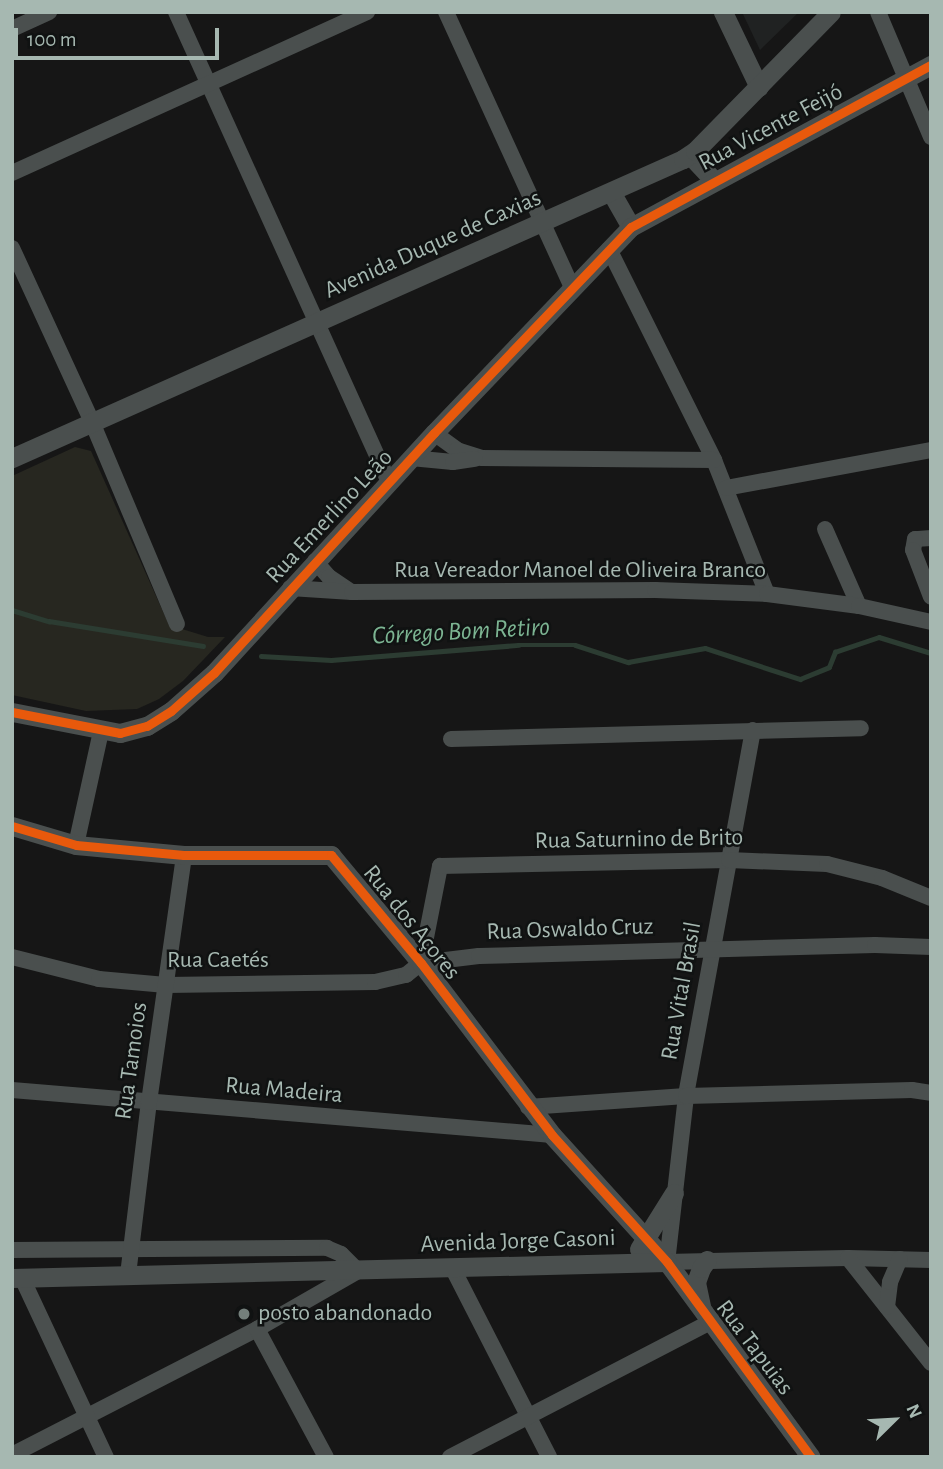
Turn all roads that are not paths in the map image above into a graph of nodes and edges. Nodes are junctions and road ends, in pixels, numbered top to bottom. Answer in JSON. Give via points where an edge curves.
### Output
{"nodes":[{"id":1,"x":49,"y":12,"type":"edge"},
{"id":2,"x":176,"y":12,"type":"edge"},
{"id":3,"x":367,"y":12,"type":"edge"},
{"id":4,"x":446,"y":12,"type":"edge"},
{"id":5,"x":723,"y":12,"type":"edge"},
{"id":6,"x":831,"y":12,"type":"edge"},
{"id":7,"x":878,"y":12,"type":"edge"},
{"id":8,"x":12,"y":29,"type":"edge"},
{"id":9,"x":931,"y":65,"type":"edge"},
{"id":10,"x":905,"y":77,"type":"junction"},
{"id":11,"x":208,"y":84,"type":"junction"},
{"id":12,"x":759,"y":87,"type":"junction"},
{"id":13,"x":931,"y":137,"type":"edge"},
{"id":14,"x":690,"y":155,"type":"junction"},
{"id":15,"x":12,"y":173,"type":"edge"},
{"id":16,"x":714,"y":181,"type":"junction"},
{"id":17,"x":611,"y":192,"type":"junction"},
{"id":18,"x":541,"y":223,"type":"junction"},
{"id":19,"x":631,"y":227,"type":"junction"},
{"id":20,"x":12,"y":248,"type":"edge"},
{"id":21,"x":610,"y":249,"type":"junction"},
{"id":22,"x":572,"y":287,"type":"junction"},
{"id":23,"x":319,"y":323,"type":"junction"},
{"id":24,"x":92,"y":422,"type":"junction"},
{"id":25,"x":434,"y":433,"type":"junction"},
{"id":26,"x":931,"y":450,"type":"edge"},
{"id":27,"x":12,"y":458,"type":"edge"},
{"id":28,"x":411,"y":458,"type":"junction"},
{"id":29,"x":481,"y":458,"type":"junction"},
{"id":30,"x":714,"y":460,"type":"junction"},
{"id":31,"x":389,"y":482,"type":"junction"},
{"id":32,"x":726,"y":488,"type":"junction"},
{"id":33,"x":825,"y":528,"type":"dead end"},
{"id":34,"x":923,"y":539,"type":"edge"},
{"id":35,"x":316,"y":561,"type":"junction"},
{"id":36,"x":290,"y":588,"type":"junction"},
{"id":37,"x":352,"y":592,"type":"junction"},
{"id":38,"x":766,"y":594,"type":"junction"},
{"id":39,"x":931,"y":597,"type":"edge"},
{"id":40,"x":859,"y":606,"type":"junction"},
{"id":41,"x":931,"y":622,"type":"edge"},
{"id":42,"x":177,"y":624,"type":"dead end"},
{"id":43,"x":12,"y":712,"type":"edge"},
{"id":44,"x":861,"y":728,"type":"dead end"},
{"id":45,"x":753,"y":730,"type":"junction"},
{"id":46,"x":101,"y":731,"type":"junction"},
{"id":47,"x":451,"y":739,"type":"dead end"},
{"id":48,"x":12,"y":826,"type":"edge"},
{"id":49,"x":76,"y":845,"type":"junction"},
{"id":50,"x":184,"y":855,"type":"junction"},
{"id":51,"x":729,"y":860,"type":"junction"},
{"id":52,"x":931,"y":898,"type":"edge"},
{"id":53,"x":931,"y":947,"type":"edge"},
{"id":54,"x":712,"y":949,"type":"junction"},
{"id":55,"x":12,"y":957,"type":"edge"},
{"id":56,"x":422,"y":963,"type":"junction"},
{"id":57,"x":166,"y":985,"type":"junction"},
{"id":58,"x":12,"y":1090,"type":"edge"},
{"id":59,"x":931,"y":1093,"type":"edge"},
{"id":60,"x":686,"y":1096,"type":"junction"},
{"id":61,"x":149,"y":1102,"type":"junction"},
{"id":62,"x":528,"y":1107,"type":"junction"},
{"id":63,"x":552,"y":1135,"type":"junction"},
{"id":64,"x":674,"y":1193,"type":"junction"},
{"id":65,"x":669,"y":1237,"type":"junction"},
{"id":66,"x":646,"y":1240,"type":"junction"},
{"id":67,"x":131,"y":1249,"type":"junction"},
{"id":68,"x":12,"y":1250,"type":"edge"},
{"id":69,"x":848,"y":1258,"type":"junction"},
{"id":70,"x":900,"y":1259,"type":"junction"},
{"id":71,"x":708,"y":1260,"type":"junction"},
{"id":72,"x":931,"y":1260,"type":"edge"},
{"id":73,"x":667,"y":1262,"type":"junction"},
{"id":74,"x":618,"y":1264,"type":"junction"},
{"id":75,"x":453,"y":1269,"type":"junction"},
{"id":76,"x":358,"y":1271,"type":"junction"},
{"id":77,"x":128,"y":1275,"type":"junction"},
{"id":78,"x":17,"y":1278,"type":"edge"},
{"id":79,"x":887,"y":1307,"type":"junction"},
{"id":80,"x":706,"y":1316,"type":"junction"},
{"id":81,"x":257,"y":1329,"type":"junction"},
{"id":82,"x":931,"y":1363,"type":"edge"},
{"id":83,"x":528,"y":1416,"type":"junction"},
{"id":84,"x":87,"y":1418,"type":"junction"},
{"id":85,"x":12,"y":1455,"type":"edge"},
{"id":86,"x":106,"y":1457,"type":"edge"},
{"id":87,"x":326,"y":1457,"type":"edge"},
{"id":88,"x":450,"y":1457,"type":"edge"},
{"id":89,"x":549,"y":1457,"type":"edge"},
{"id":90,"x":811,"y":1457,"type":"edge"}],
"edges":[{"from":1,"to":8,"type":"street"},
{"from":2,"to":11,"type":"street"},
{"from":3,"to":11,"type":"street"},
{"from":4,"to":18,"type":"street"},
{"from":5,"to":12,"type":"street"},
{"from":6,"to":12,"type":"street","name":"Avenida Duque de Caxias"},
{"from":7,"to":10,"type":"street"},
{"from":9,"to":10,"type":"street","name":"Rua Vicente Feijó"},
{"from":10,"to":13,"type":"street"},
{"from":10,"to":16,"type":"street","name":"Rua Vicente Feijó"},
{"from":11,"to":15,"type":"street"},
{"from":11,"to":23,"type":"street"},
{"from":12,"to":14,"type":"street","name":"Avenida Duque de Caxias"},
{"from":14,"to":16,"type":"street"},
{"from":14,"to":17,"type":"street","name":"Avenida Duque de Caxias"},
{"from":16,"to":19,"type":"street","name":"Rua Vicente Feijó"},
{"from":17,"to":18,"type":"street","name":"Avenida Duque de Caxias"},
{"from":17,"to":19,"type":"street"},
{"from":18,"to":22,"type":"street"},
{"from":18,"to":23,"type":"street","name":"Avenida Duque de Caxias"},
{"from":19,"to":21,"type":"street","name":"Rua Emerlino Leão"},
{"from":20,"to":24,"type":"street"},
{"from":21,"to":22,"type":"street","name":"Rua Emerlino Leão"},
{"from":21,"to":30,"type":"street"},
{"from":22,"to":25,"type":"street","name":"Rua Emerlino Leão"},
{"from":23,"to":24,"type":"street","name":"Avenida Duque de Caxias"},
{"from":23,"to":31,"type":"street"},
{"from":24,"to":27,"type":"street","name":"Avenida Duque de Caxias"},
{"from":24,"to":42,"type":"street"},
{"from":25,"to":28,"type":"street","name":"Rua Emerlino Leão"},
{"from":25,"to":29,"type":"street","via":[[457,450]]},
{"from":26,"to":32,"type":"street"},
{"from":28,"to":29,"type":"street","via":[[453,463]]},
{"from":28,"to":31,"type":"street","name":"Rua Emerlino Leão"},
{"from":29,"to":30,"type":"street"},
{"from":30,"to":32,"type":"street"},
{"from":31,"to":35,"type":"street","name":"Rua Emerlino Leão"},
{"from":32,"to":38,"type":"street"},
{"from":33,"to":40,"type":"street"},
{"from":34,"to":39,"type":"street","via":[[913,550]]},
{"from":35,"to":36,"type":"street","name":"Rua Emerlino Leão"},
{"from":35,"to":37,"type":"street","via":[[330,578]]},
{"from":36,"to":37,"type":"street","name":"Rua Vereador Manoel de Oliveira Branco"},
{"from":36,"to":46,"type":"street","name":"Rua Emerlino Leão","via":[[187,699],[147,726],[120,733]]},
{"from":37,"to":38,"type":"street","name":"Rua Vereador Manoel de Oliveira Branco"},
{"from":38,"to":40,"type":"street","name":"Rua Vereador Manoel de Oliveira Branco"},
{"from":40,"to":41,"type":"street","name":"Rua Vereador Manoel de Oliveira Branco"},
{"from":43,"to":46,"type":"street","name":"Rua Emerlino Leão"},
{"from":44,"to":45,"type":"street"},
{"from":45,"to":47,"type":"street"},
{"from":45,"to":51,"type":"street","name":"Rua Vital Brasil"},
{"from":46,"to":49,"type":"street"},
{"from":48,"to":49,"type":"street","name":"Rua dos Açores"},
{"from":49,"to":50,"type":"street","name":"Rua dos Açores"},
{"from":50,"to":56,"type":"street","name":"Rua dos Açores","via":[[331,855]]},
{"from":50,"to":57,"type":"street","name":"Rua Tamoios"},
{"from":51,"to":52,"type":"street","name":"Rua Saturnino de Brito","via":[[827,864],[882,878]]},
{"from":51,"to":54,"type":"street","name":"Rua Vital Brasil"},
{"from":51,"to":56,"type":"street","name":"Rua Saturnino de Brito","via":[[440,866]]},
{"from":53,"to":54,"type":"street","name":"Rua Oswaldo Cruz"},
{"from":54,"to":56,"type":"street","name":"Rua Oswaldo Cruz","via":[[479,956]]},
{"from":54,"to":60,"type":"street","name":"Rua Vital Brasil"},
{"from":55,"to":57,"type":"street","name":"Rua Caetés","via":[[99,979]]},
{"from":56,"to":57,"type":"street","name":"Rua Caetés","via":[[405,975],[374,982]]},
{"from":56,"to":62,"type":"street","name":"Rua dos Açores"},
{"from":57,"to":61,"type":"street","name":"Rua Tamoios"},
{"from":58,"to":61,"type":"street","name":"Rua Madeira"},
{"from":59,"to":60,"type":"street"},
{"from":60,"to":62,"type":"street"},
{"from":60,"to":64,"type":"street","name":"Rua Vital Brasil"},
{"from":61,"to":63,"type":"street","name":"Rua Madeira"},
{"from":61,"to":67,"type":"street","name":"Rua Tamoios"},
{"from":62,"to":63,"type":"street","name":"Rua dos Açores"},
{"from":63,"to":66,"type":"street","name":"Rua dos Açores"},
{"from":64,"to":65,"type":"street","name":"Rua Vital Brasil"},
{"from":64,"to":66,"type":"street"},
{"from":65,"to":71,"type":"street","via":[[684,1252]]},
{"from":65,"to":73,"type":"street","name":"Rua Vital Brasil"},
{"from":66,"to":73,"type":"street","name":"Rua dos Açores"},
{"from":66,"to":74,"type":"street"},
{"from":67,"to":68,"type":"street"},
{"from":67,"to":76,"type":"street","via":[[327,1248],[341,1254]]},
{"from":67,"to":77,"type":"street","name":"Rua Tamoios"},
{"from":69,"to":70,"type":"street","name":"Avenida Jorge Casoni"},
{"from":69,"to":71,"type":"street","name":"Avenida Jorge Casoni"},
{"from":69,"to":79,"type":"street"},
{"from":70,"to":72,"type":"street","name":"Avenida Jorge Casoni"},
{"from":70,"to":79,"type":"street","via":[[890,1282]]},
{"from":71,"to":73,"type":"street","name":"Avenida Jorge Casoni"},
{"from":71,"to":80,"type":"street","via":[[696,1282]]},
{"from":73,"to":74,"type":"street","name":"Avenida Jorge Casoni"},
{"from":73,"to":80,"type":"street","name":"Rua Tapuias"},
{"from":74,"to":75,"type":"street","name":"Avenida Jorge Casoni"},
{"from":75,"to":76,"type":"street","name":"Avenida Jorge Casoni"},
{"from":75,"to":83,"type":"street"},
{"from":76,"to":77,"type":"street","name":"Avenida Jorge Casoni"},
{"from":76,"to":81,"type":"street"},
{"from":77,"to":78,"type":"street","name":"Avenida Jorge Casoni"},
{"from":78,"to":84,"type":"street"},
{"from":79,"to":82,"type":"street"},
{"from":80,"to":83,"type":"street"},
{"from":80,"to":90,"type":"street","name":"Rua Tapuias"},
{"from":81,"to":84,"type":"street"},
{"from":81,"to":87,"type":"street"},
{"from":83,"to":88,"type":"street"},
{"from":83,"to":89,"type":"street"},
{"from":84,"to":85,"type":"street"},
{"from":84,"to":86,"type":"street"}]}
